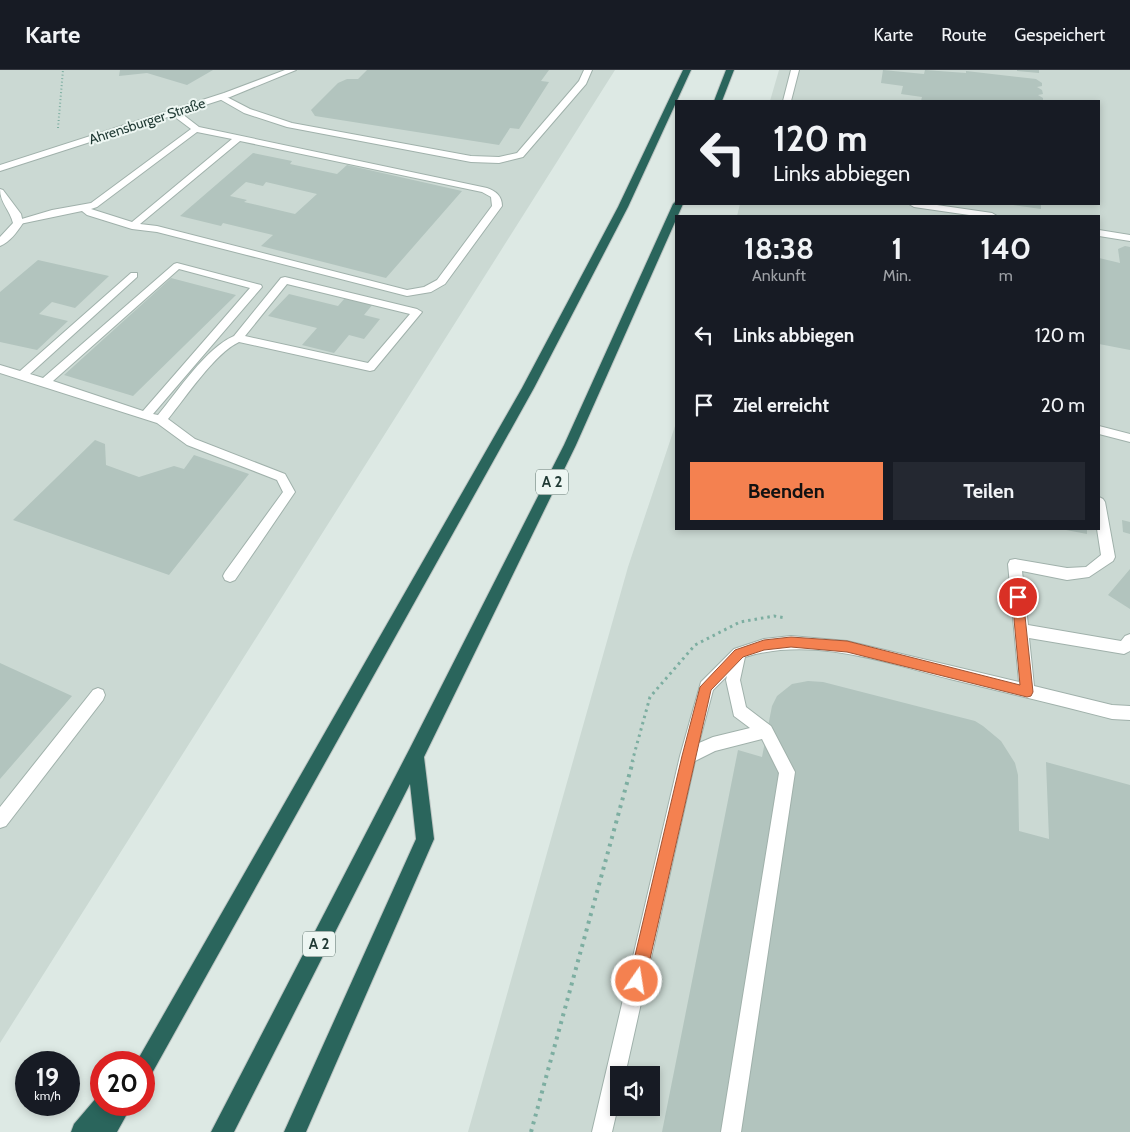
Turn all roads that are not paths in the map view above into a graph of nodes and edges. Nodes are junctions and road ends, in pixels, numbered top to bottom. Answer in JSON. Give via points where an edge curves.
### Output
{"nodes":[{"id":1,"x":292,"y":70,"type":"edge"},
{"id":2,"x":588,"y":70,"type":"edge"},
{"id":3,"x":688,"y":70,"type":"edge"},
{"id":4,"x":730,"y":70,"type":"edge"},
{"id":5,"x":794,"y":70,"type":"edge"},
{"id":6,"x":220,"y":97,"type":"junction"},
{"id":7,"x":718,"y":100,"type":"edge"},
{"id":8,"x":787,"y":100,"type":"edge"},
{"id":9,"x":174,"y":112,"type":"junction"},
{"id":10,"x":196,"y":129,"type":"junction"},
{"id":11,"x":240,"y":137,"type":"junction"},
{"id":12,"x":0,"y":168,"type":"edge"},
{"id":13,"x":0,"y":192,"type":"edge"},
{"id":14,"x":678,"y":205,"type":"edge"},
{"id":15,"x":920,"y":205,"type":"edge"},
{"id":16,"x":84,"y":208,"type":"junction"},
{"id":17,"x":986,"y":215,"type":"edge"},
{"id":18,"x":18,"y":223,"type":"junction"},
{"id":19,"x":132,"y":226,"type":"junction"},
{"id":20,"x":1100,"y":233,"type":"edge"},
{"id":21,"x":1130,"y":238,"type":"edge"},
{"id":22,"x":0,"y":243,"type":"edge"},
{"id":23,"x":134,"y":275,"type":"dead end"},
{"id":24,"x":238,"y":338,"type":"junction"},
{"id":25,"x":0,"y":369,"type":"edge"},
{"id":26,"x":22,"y":375,"type":"junction"},
{"id":27,"x":44,"y":382,"type":"junction"},
{"id":28,"x":144,"y":416,"type":"junction"},
{"id":29,"x":161,"y":420,"type":"junction"},
{"id":30,"x":1100,"y":430,"type":"edge"},
{"id":31,"x":1130,"y":438,"type":"edge"},
{"id":32,"x":1100,"y":508,"type":"edge"},
{"id":33,"x":230,"y":576,"type":"dead end"},
{"id":34,"x":1020,"y":630,"type":"junction"},
{"id":35,"x":1130,"y":640,"type":"edge"},
{"id":36,"x":739,"y":653,"type":"junction"},
{"id":37,"x":1027,"y":692,"type":"junction"},
{"id":38,"x":98,"y":696,"type":"dead end"},
{"id":39,"x":1130,"y":713,"type":"edge"},
{"id":40,"x":766,"y":731,"type":"junction"},
{"id":41,"x":415,"y":756,"type":"junction"},
{"id":42,"x":688,"y":756,"type":"junction"},
{"id":43,"x":0,"y":820,"type":"edge"},
{"id":44,"x":160,"y":1040,"type":"junction"},
{"id":45,"x":151,"y":1051,"type":"edge"},
{"id":46,"x":154,"y":1051,"type":"edge"},
{"id":47,"x":96,"y":1116,"type":"edge"},
{"id":48,"x":114,"y":1116,"type":"edge"},
{"id":49,"x":82,"y":1132,"type":"edge"},
{"id":50,"x":105,"y":1132,"type":"edge"},
{"id":51,"x":222,"y":1132,"type":"edge"},
{"id":52,"x":296,"y":1132,"type":"edge"},
{"id":53,"x":602,"y":1132,"type":"edge"},
{"id":54,"x":731,"y":1132,"type":"edge"}],
"edges":[{"from":1,"to":6,"type":"street","name":"Ahrensburger Straße"},
{"from":2,"to":6,"type":"lane","via":[[583,82],[520,155],[499,160],[471,159],[290,125],[247,111]]},
{"from":3,"to":44,"type":"highway","via":[[623,207],[528,388]]},
{"from":4,"to":7,"type":"highway"},
{"from":5,"to":8,"type":"lane"},
{"from":6,"to":9,"type":"street","name":"Ahrensburger Straße"},
{"from":9,"to":10,"type":"lane"},
{"from":9,"to":12,"type":"street","name":"Ahrensburger Straße"},
{"from":10,"to":11,"type":"lane"},
{"from":10,"to":16,"type":"lane","via":[[94,205]]},
{"from":11,"to":19,"type":"lane"},
{"from":11,"to":19,"type":"lane","via":[[484,190],[496,196],[497,206],[441,282],[417,292],[398,291],[157,229]]},
{"from":13,"to":18,"type":"street","via":[[16,214]]},
{"from":14,"to":41,"type":"highway","number":"A 2","via":[[570,445]]},
{"from":15,"to":17,"type":"lane"},
{"from":16,"to":18,"type":"lane"},
{"from":16,"to":19,"type":"lane"},
{"from":18,"to":22,"type":"street"},
{"from":20,"to":21,"type":"lane"},
{"from":23,"to":26,"type":"lane"},
{"from":24,"to":24,"type":"lane","via":[[370,367],[417,312],[285,280]]},
{"from":24,"to":29,"type":"lane","via":[[216,353]]},
{"from":25,"to":26,"type":"lane"},
{"from":26,"to":27,"type":"lane"},
{"from":27,"to":28,"type":"lane"},
{"from":27,"to":28,"type":"lane","via":[[177,266],[257,287]]},
{"from":28,"to":29,"type":"lane"},
{"from":29,"to":33,"type":"lane","via":[[191,442],[281,477],[289,492]]},
{"from":30,"to":31,"type":"lane"},
{"from":32,"to":34,"type":"lane","via":[[1108,557],[1089,572],[1067,574],[1015,564]]},
{"from":34,"to":35,"type":"lane","via":[[1124,648]]},
{"from":34,"to":37,"type":"lane"},
{"from":36,"to":37,"type":"lane","via":[[764,645],[791,642],[847,646]]},
{"from":36,"to":40,"type":"lane","via":[[733,680],[739,711]]},
{"from":36,"to":42,"type":"lane","via":[[706,687]]},
{"from":37,"to":39,"type":"lane","via":[[1112,712]]},
{"from":38,"to":43,"type":"lane"},
{"from":40,"to":42,"type":"lane","via":[[714,744]]},
{"from":40,"to":54,"type":"lane","via":[[786,772]]},
{"from":41,"to":51,"type":"highway","number":"A 2"},
{"from":41,"to":52,"type":"highway","via":[[425,839]]},
{"from":42,"to":53,"type":"lane"},
{"from":44,"to":45,"type":"highway"},
{"from":44,"to":46,"type":"highway"},
{"from":47,"to":49,"type":"highway"},
{"from":48,"to":50,"type":"highway"}]}
